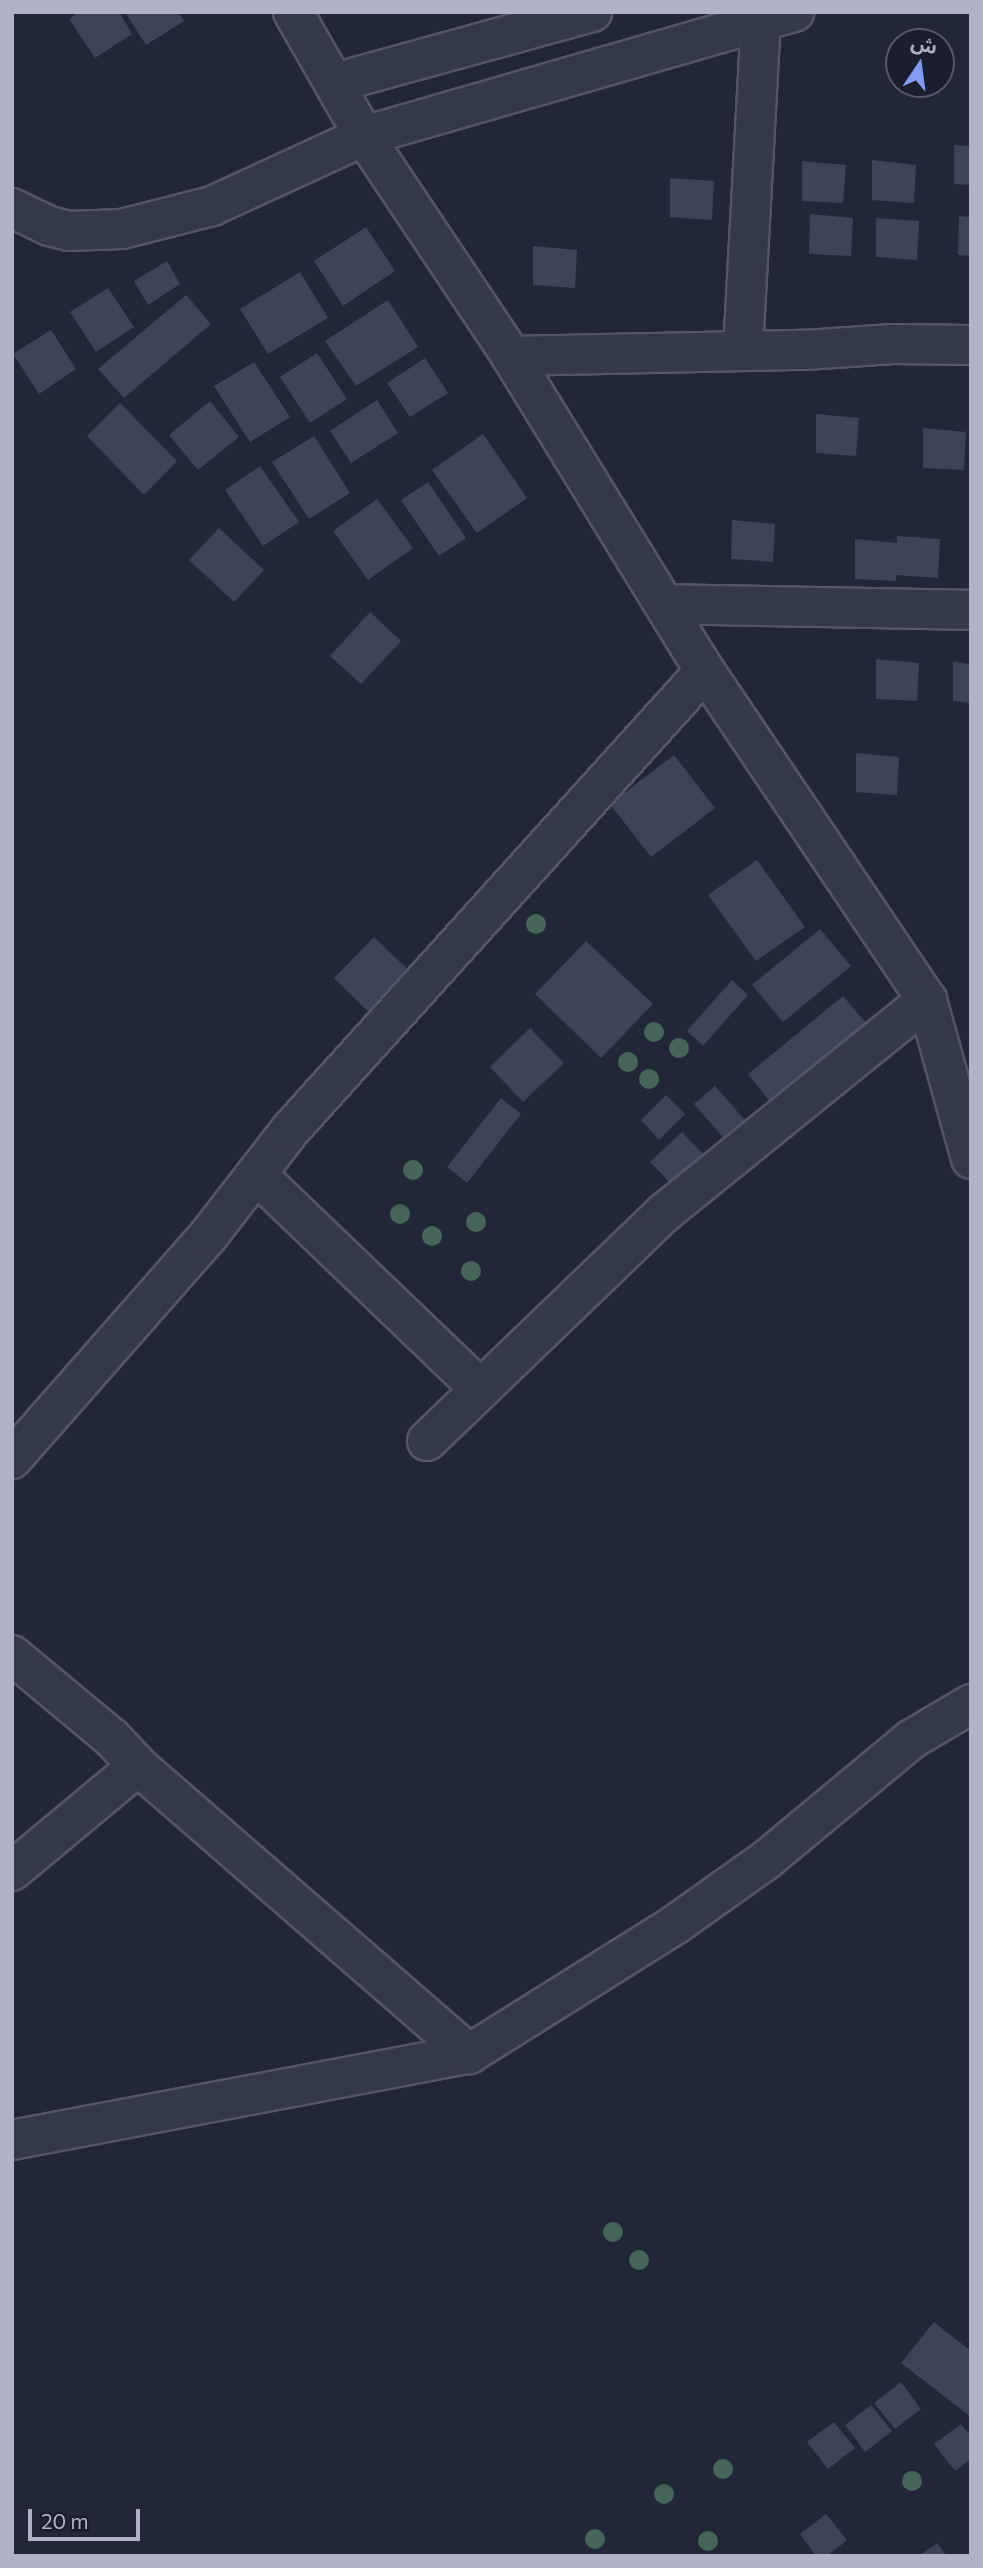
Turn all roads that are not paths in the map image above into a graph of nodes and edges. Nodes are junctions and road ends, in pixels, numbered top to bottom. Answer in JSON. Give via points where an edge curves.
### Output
{"nodes":[{"id":1,"x":293,"y":12,"type":"edge"},
{"id":2,"x":592,"y":12,"type":"edge"},
{"id":3,"x":777,"y":17,"type":"edge"},
{"id":4,"x":334,"y":83,"type":"junction"},
{"id":5,"x":364,"y":136,"type":"junction"},
{"id":6,"x":12,"y":208,"type":"edge"},
{"id":7,"x":971,"y":345,"type":"edge"},
{"id":8,"x":743,"y":351,"type":"junction"},
{"id":9,"x":511,"y":356,"type":"junction"},
{"id":10,"x":664,"y":604,"type":"junction"},
{"id":11,"x":971,"y":610,"type":"edge"},
{"id":12,"x":705,"y":671,"type":"junction"},
{"id":13,"x":927,"y":1000,"type":"junction"},
{"id":14,"x":971,"y":1159,"type":"edge"},
{"id":15,"x":256,"y":1174,"type":"junction"},
{"id":16,"x":480,"y":1389,"type":"junction"},
{"id":17,"x":427,"y":1441,"type":"dead end"},
{"id":18,"x":12,"y":1459,"type":"edge"},
{"id":19,"x":12,"y":1656,"type":"edge"},
{"id":20,"x":971,"y":1704,"type":"edge"},
{"id":21,"x":138,"y":1766,"type":"junction"},
{"id":22,"x":12,"y":1871,"type":"edge"},
{"id":23,"x":469,"y":2054,"type":"junction"},
{"id":24,"x":12,"y":2140,"type":"edge"}],
"edges":[{"from":1,"to":4,"type":"street"},
{"from":2,"to":4,"type":"street"},
{"from":3,"to":5,"type":"street"},
{"from":3,"to":8,"type":"street"},
{"from":4,"to":5,"type":"street"},
{"from":5,"to":6,"type":"street","via":[[212,206],[122,229],[69,231]]},
{"from":5,"to":9,"type":"street"},
{"from":7,"to":8,"type":"street"},
{"from":8,"to":9,"type":"street"},
{"from":9,"to":10,"type":"street"},
{"from":10,"to":11,"type":"street"},
{"from":10,"to":12,"type":"street"},
{"from":12,"to":13,"type":"street"},
{"from":12,"to":15,"type":"street","via":[[300,1119]]},
{"from":13,"to":14,"type":"street"},
{"from":13,"to":16,"type":"street","via":[[665,1212]]},
{"from":15,"to":16,"type":"street"},
{"from":15,"to":18,"type":"street","via":[[208,1236]]},
{"from":16,"to":17,"type":"street"},
{"from":19,"to":21,"type":"street","via":[[112,1738]]},
{"from":20,"to":23,"type":"street","via":[[912,1739],[766,1860],[676,1924]]},
{"from":21,"to":22,"type":"street"},
{"from":21,"to":23,"type":"street"},
{"from":23,"to":24,"type":"street"}]}
